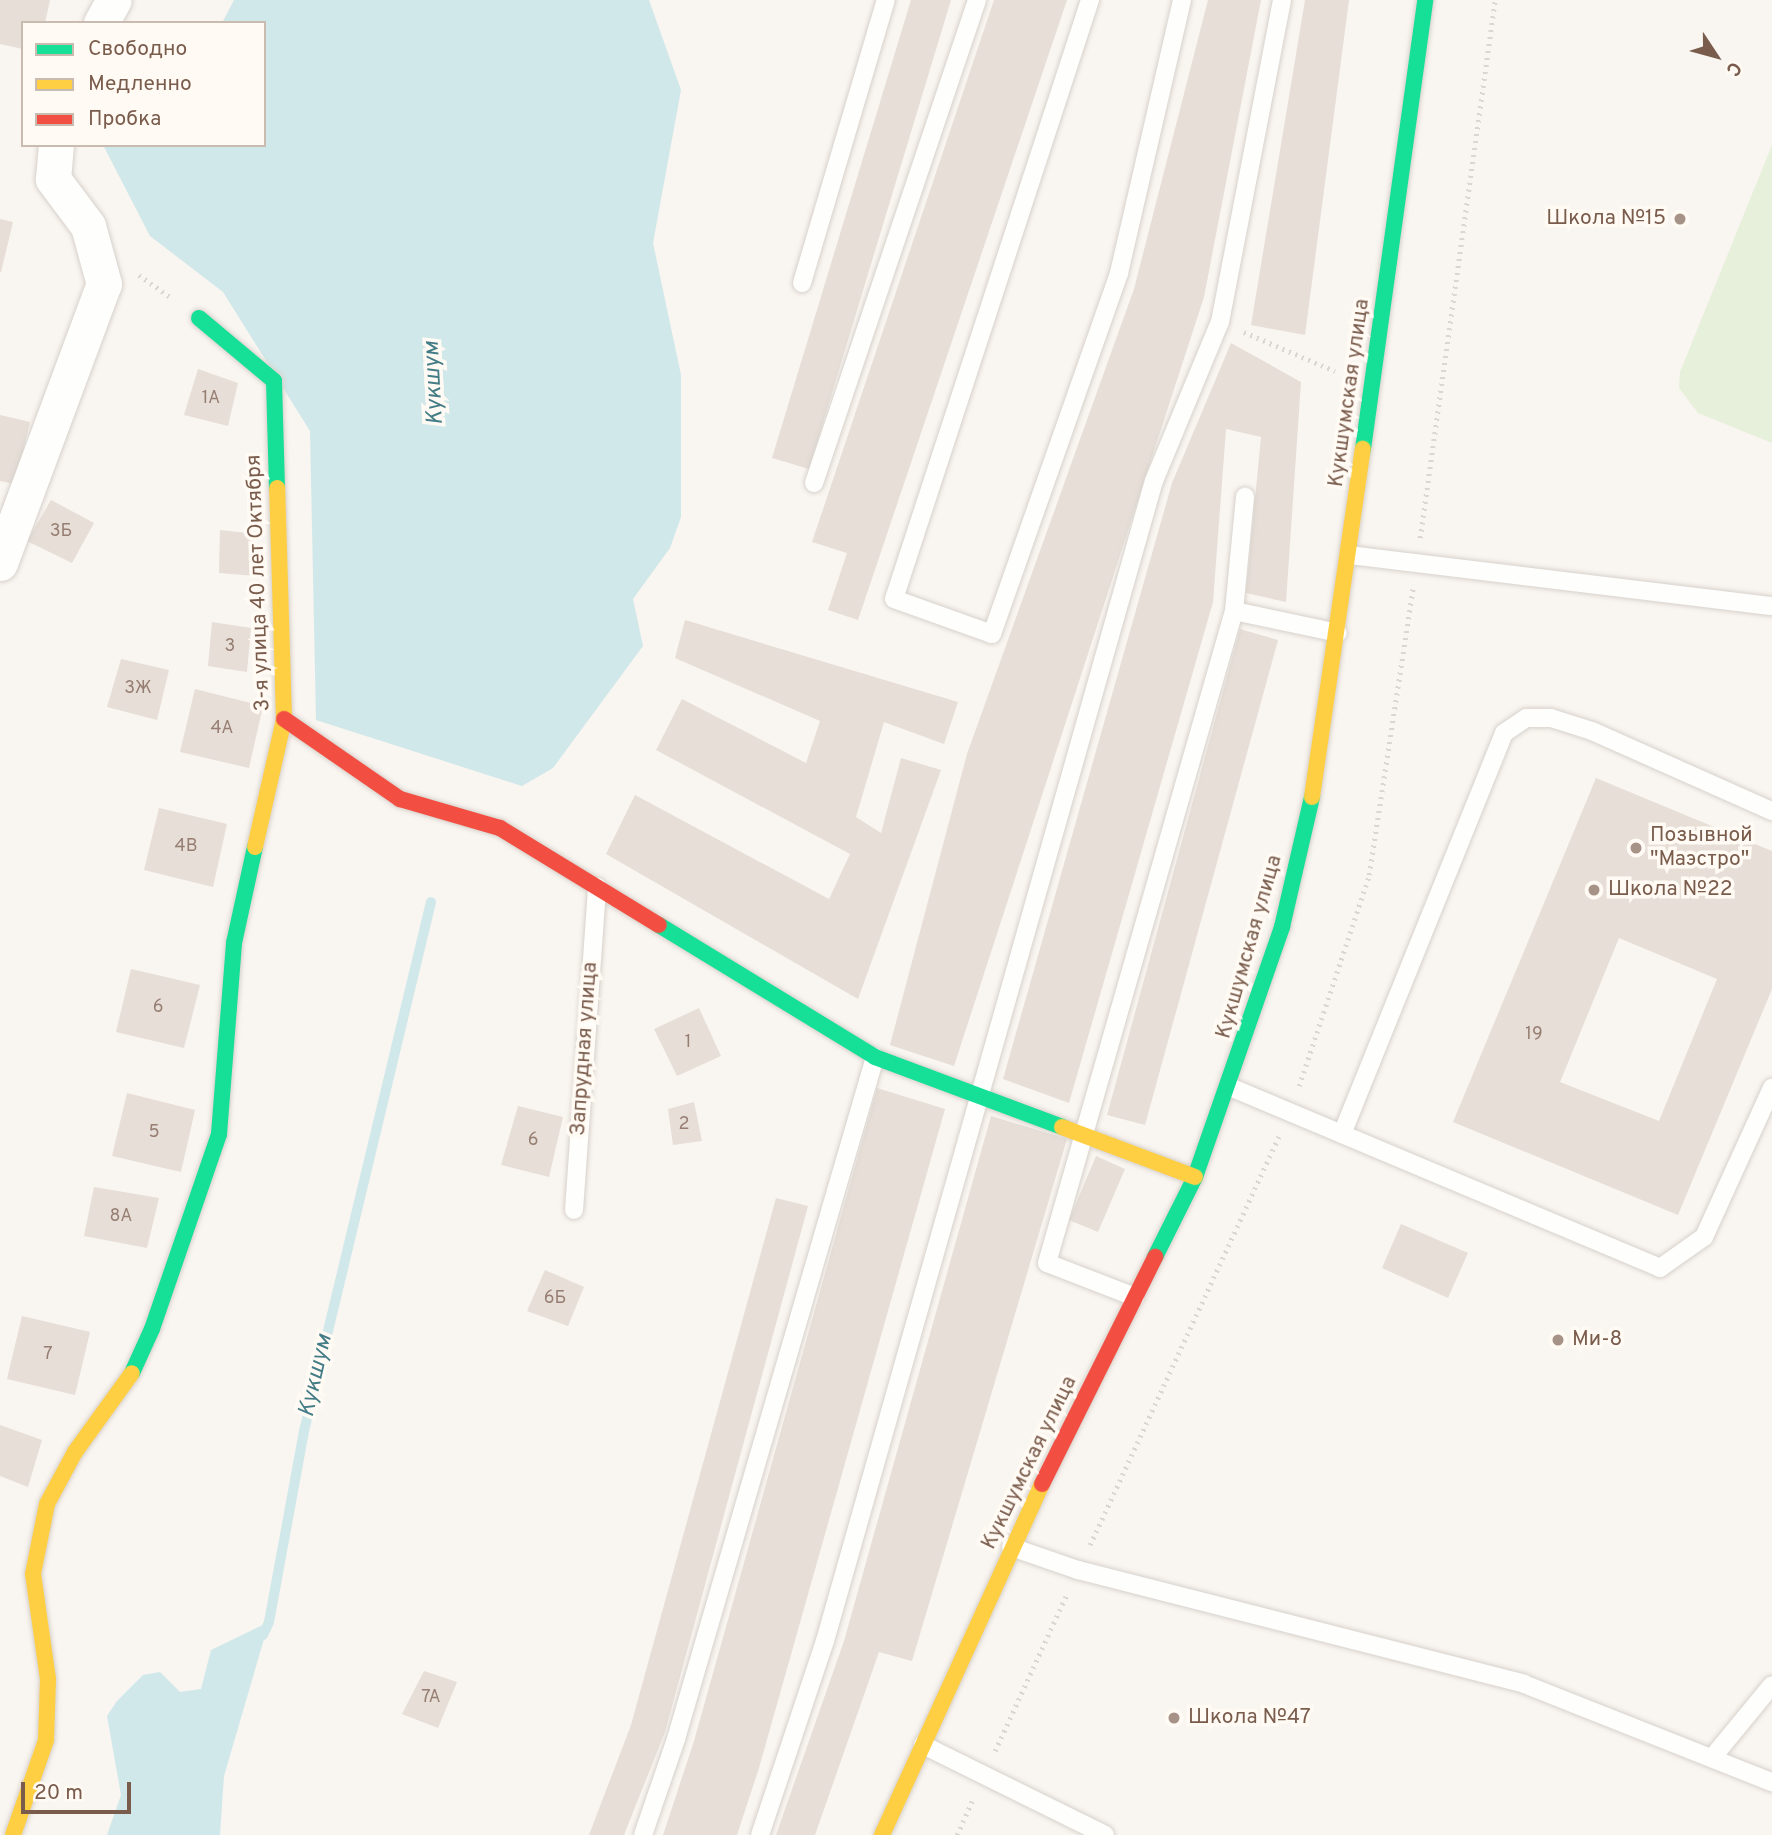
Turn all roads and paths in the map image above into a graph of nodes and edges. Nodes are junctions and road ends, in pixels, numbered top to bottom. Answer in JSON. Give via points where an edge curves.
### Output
{"nodes":[{"id":1,"x":114,"y":0,"type":"edge"},
{"id":2,"x":887,"y":0,"type":"edge"},
{"id":3,"x":978,"y":0,"type":"edge"},
{"id":4,"x":1090,"y":0,"type":"edge"},
{"id":5,"x":1182,"y":0,"type":"edge"},
{"id":6,"x":1283,"y":0,"type":"edge"},
{"id":7,"x":1425,"y":0,"type":"edge"},
{"id":8,"x":102,"y":21,"type":"edge"},
{"id":9,"x":56,"y":147,"type":"edge"},
{"id":10,"x":802,"y":283,"type":"dead end"},
{"id":11,"x":199,"y":317,"type":"dead end"},
{"id":12,"x":1220,"y":322,"type":"junction"},
{"id":13,"x":1372,"y":387,"type":"junction"},
{"id":14,"x":814,"y":483,"type":"dead end"},
{"id":15,"x":1245,"y":497,"type":"dead end"},
{"id":16,"x":1349,"y":555,"type":"junction"},
{"id":17,"x":0,"y":564,"type":"edge"},
{"id":18,"x":1772,"y":606,"type":"edge"},
{"id":19,"x":1234,"y":611,"type":"junction"},
{"id":20,"x":1338,"y":633,"type":"junction"},
{"id":21,"x":284,"y":719,"type":"junction"},
{"id":22,"x":1772,"y":811,"type":"edge"},
{"id":23,"x":597,"y":887,"type":"junction"},
{"id":24,"x":875,"y":1057,"type":"junction"},
{"id":25,"x":1230,"y":1087,"type":"junction"},
{"id":26,"x":1772,"y":1088,"type":"edge"},
{"id":27,"x":978,"y":1096,"type":"junction"},
{"id":28,"x":1083,"y":1134,"type":"junction"},
{"id":29,"x":1342,"y":1134,"type":"junction"},
{"id":30,"x":1195,"y":1177,"type":"junction"},
{"id":31,"x":574,"y":1210,"type":"dead end"},
{"id":32,"x":1135,"y":1297,"type":"junction"},
{"id":33,"x":1011,"y":1547,"type":"junction"},
{"id":34,"x":1772,"y":1685,"type":"edge"},
{"id":35,"x":923,"y":1745,"type":"junction"},
{"id":36,"x":1712,"y":1758,"type":"junction"},
{"id":37,"x":1772,"y":1782,"type":"edge"},
{"id":38,"x":13,"y":1835,"type":"edge"},
{"id":39,"x":643,"y":1835,"type":"edge"},
{"id":40,"x":760,"y":1835,"type":"edge"},
{"id":41,"x":881,"y":1835,"type":"edge"},
{"id":42,"x":1105,"y":1835,"type":"edge"}],
"edges":[{"from":1,"to":8,"type":"street"},
{"from":2,"to":10,"type":"lane"},
{"from":3,"to":14,"type":"lane"},
{"from":4,"to":5,"type":"lane","via":[[894,598],[992,634],[1119,273]]},
{"from":6,"to":12,"type":"lane"},
{"from":7,"to":13,"type":"street","name":"Кукшумская улица"},
{"from":9,"to":17,"type":"street","via":[[53,179],[88,226],[104,284]]},
{"from":11,"to":21,"type":"street","name":"3-я улица 40 лет Октября","via":[[274,381]]},
{"from":12,"to":13,"type":"path"},
{"from":12,"to":27,"type":"lane","via":[[1154,481]]},
{"from":13,"to":16,"type":"street","name":"Кукшумская улица"},
{"from":15,"to":19,"type":"lane"},
{"from":16,"to":18,"type":"lane"},
{"from":16,"to":20,"type":"street","name":"Кукшумская улица"},
{"from":19,"to":20,"type":"lane"},
{"from":19,"to":28,"type":"lane"},
{"from":20,"to":25,"type":"street","name":"Кукшумская улица","via":[[1319,768],[1282,927]]},
{"from":21,"to":23,"type":"street","via":[[400,799],[500,828]]},
{"from":21,"to":38,"type":"street","name":"3-я улица 40 лет Октября","via":[[234,943],[219,1134],[152,1329],[129,1380],[75,1452],[47,1504],[33,1574],[48,1679],[46,1740]]},
{"from":22,"to":29,"type":"lane","via":[[1592,731],[1551,718],[1526,718],[1504,733]]},
{"from":23,"to":24,"type":"street"},
{"from":23,"to":31,"type":"lane","name":"Запрудная улица"},
{"from":24,"to":27,"type":"street"},
{"from":24,"to":39,"type":"lane","via":[[680,1725]]},
{"from":25,"to":29,"type":"lane"},
{"from":25,"to":30,"type":"street","name":"Кукшумская улица"},
{"from":26,"to":29,"type":"lane","via":[[1704,1237],[1660,1268]]},
{"from":27,"to":28,"type":"street"},
{"from":27,"to":40,"type":"lane","via":[[825,1641]]},
{"from":28,"to":30,"type":"street"},
{"from":28,"to":32,"type":"lane","via":[[1046,1263]]},
{"from":30,"to":32,"type":"street","name":"Кукшумская улица"},
{"from":32,"to":33,"type":"street","name":"Кукшумская улица"},
{"from":33,"to":35,"type":"street","name":"Кукшумская улица"},
{"from":33,"to":36,"type":"lane","via":[[1078,1570],[1524,1684]]},
{"from":34,"to":36,"type":"lane"},
{"from":35,"to":41,"type":"street","name":"Кукшумская улица"},
{"from":35,"to":42,"type":"lane"},
{"from":36,"to":37,"type":"lane"}]}
